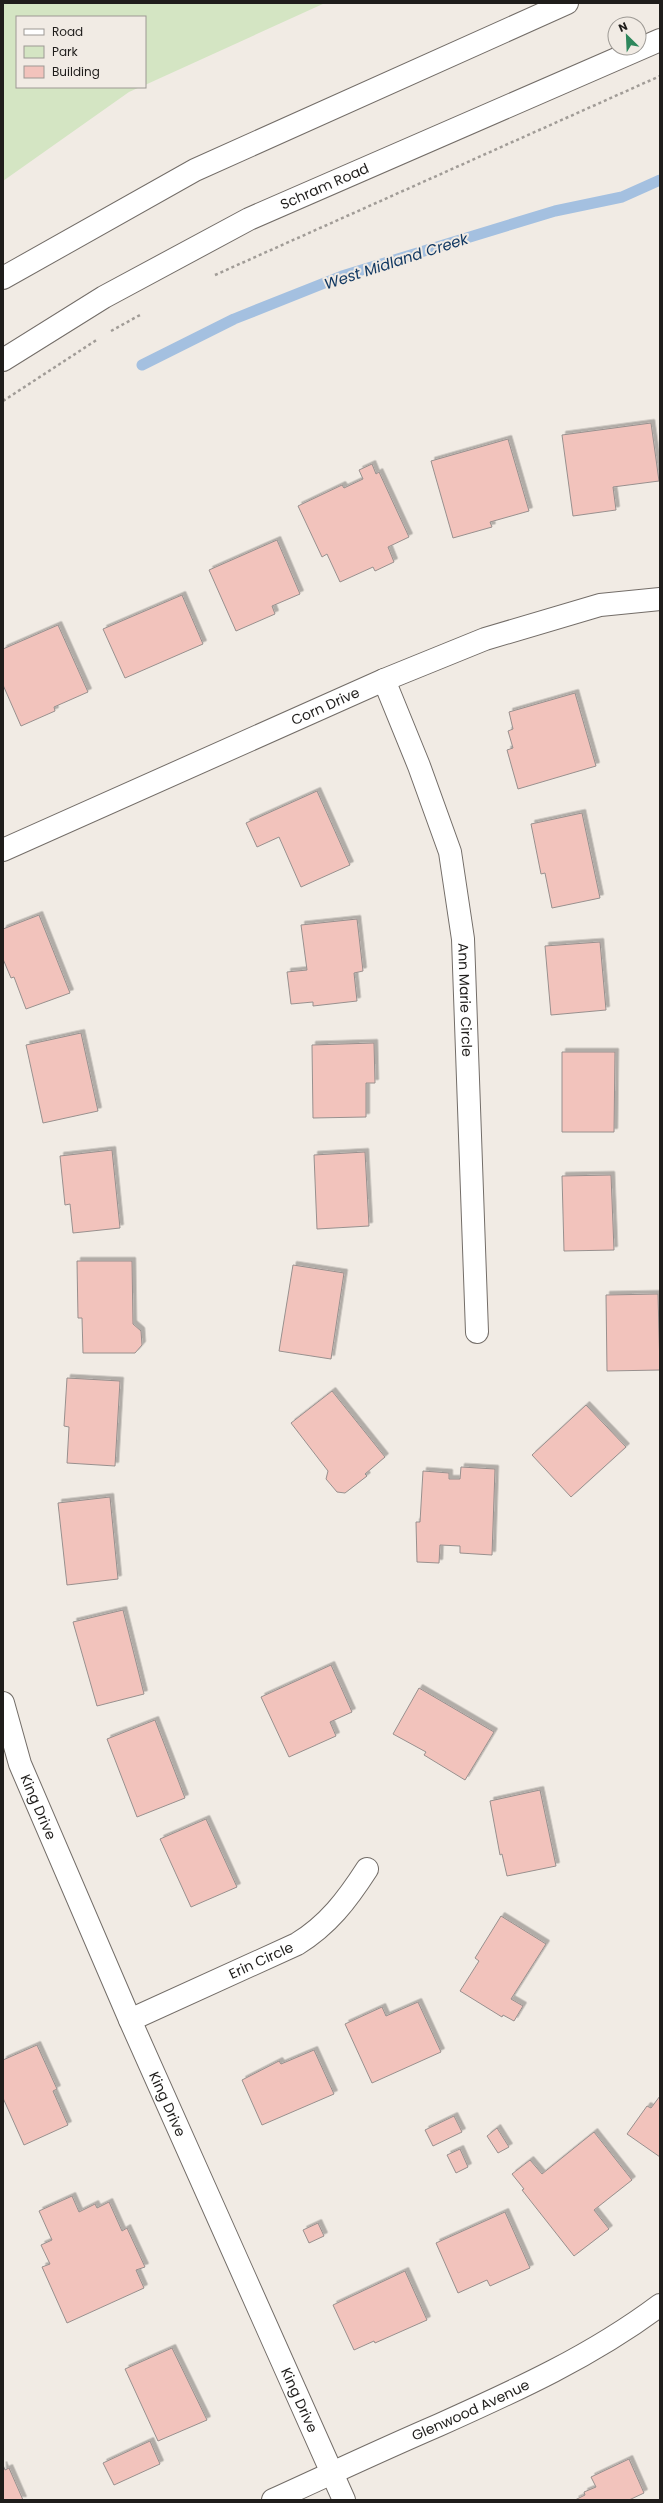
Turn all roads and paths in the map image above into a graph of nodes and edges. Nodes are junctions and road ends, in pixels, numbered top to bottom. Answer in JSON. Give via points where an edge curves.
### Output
{"nodes":[{"id":1,"x":567,"y":3,"type":"edge"},
{"id":2,"x":660,"y":40,"type":"edge"},
{"id":3,"x":660,"y":76,"type":"edge"},
{"id":4,"x":213,"y":276,"type":"dead end"},
{"id":5,"x":3,"y":278,"type":"edge"},
{"id":6,"x":144,"y":313,"type":"dead end"},
{"id":7,"x":110,"y":332,"type":"dead end"},
{"id":8,"x":103,"y":336,"type":"dead end"},
{"id":9,"x":3,"y":360,"type":"edge"},
{"id":10,"x":3,"y":401,"type":"edge"},
{"id":11,"x":660,"y":599,"type":"edge"},
{"id":12,"x":384,"y":680,"type":"junction"},
{"id":13,"x":3,"y":850,"type":"edge"},
{"id":14,"x":477,"y":1332,"type":"dead end"},
{"id":15,"x":3,"y":1703,"type":"edge"},
{"id":16,"x":367,"y":1869,"type":"dead end"},
{"id":17,"x":130,"y":2020,"type":"junction"},
{"id":18,"x":660,"y":2304,"type":"edge"},
{"id":19,"x":331,"y":2473,"type":"junction"},
{"id":20,"x":273,"y":2500,"type":"edge"},
{"id":21,"x":344,"y":2500,"type":"edge"}],
"edges":[{"from":1,"to":5,"type":"street","via":[[195,170]]},
{"from":2,"to":9,"type":"street","name":"Schram Road","via":[[250,219],[104,297]]},
{"from":3,"to":4,"type":"path"},
{"from":6,"to":7,"type":"path"},
{"from":8,"to":10,"type":"path"},
{"from":11,"to":12,"type":"street","name":"Corn Drive","via":[[600,605],[486,639]]},
{"from":12,"to":13,"type":"street","name":"Corn Drive"},
{"from":12,"to":14,"type":"street","name":"Ann Marie Circle","via":[[450,852],[463,939]]},
{"from":15,"to":17,"type":"street","name":"King Drive","via":[[20,1764]]},
{"from":16,"to":17,"type":"street","name":"Erin Circle","via":[[348,1898],[316,1932],[297,1944]]},
{"from":17,"to":19,"type":"street","name":"King Drive"},
{"from":18,"to":19,"type":"street","name":"Glenwood Avenue","via":[[580,2359],[536,2382]]},
{"from":19,"to":20,"type":"street","name":"Glenwood Avenue"},
{"from":19,"to":21,"type":"street","name":"King Drive"}]}
